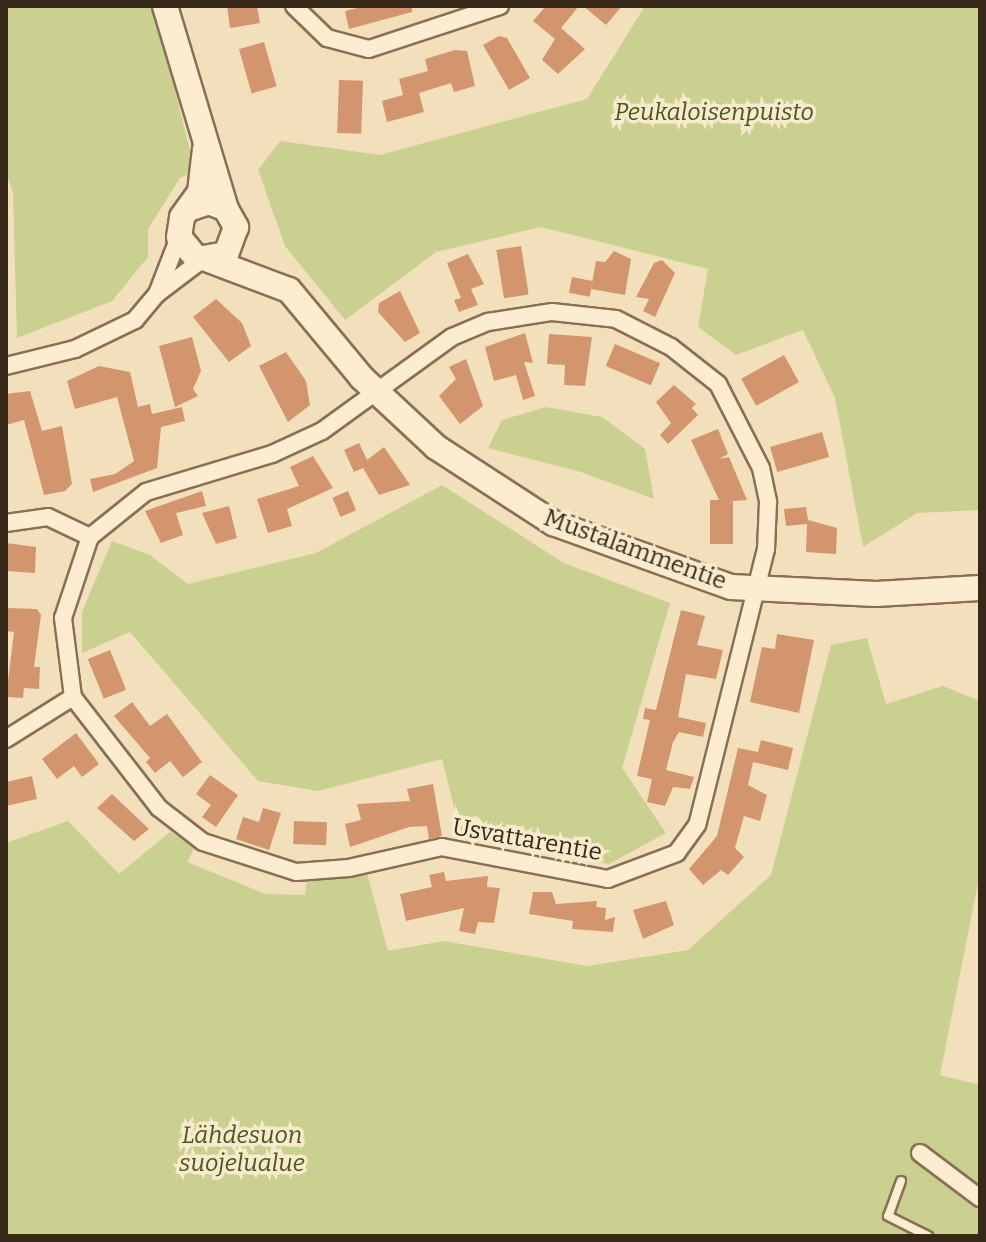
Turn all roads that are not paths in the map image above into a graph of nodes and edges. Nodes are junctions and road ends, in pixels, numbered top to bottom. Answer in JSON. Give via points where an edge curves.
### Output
{"nodes":[{"id":1,"x":165,"y":6,"type":"edge"},
{"id":2,"x":294,"y":6,"type":"edge"},
{"id":3,"x":500,"y":6,"type":"edge"},
{"id":4,"x":205,"y":149,"type":"junction"},
{"id":5,"x":188,"y":209,"type":"junction"},
{"id":6,"x":231,"y":218,"type":"junction"},
{"id":7,"x":179,"y":237,"type":"junction"},
{"id":8,"x":206,"y":260,"type":"junction"},
{"id":9,"x":273,"y":279,"type":"junction"},
{"id":10,"x":157,"y":294,"type":"junction"},
{"id":11,"x":6,"y":366,"type":"edge"},
{"id":12,"x":379,"y":392,"type":"junction"},
{"id":13,"x":6,"y":523,"type":"edge"},
{"id":14,"x":90,"y":537,"type":"junction"},
{"id":15,"x":980,"y":571,"type":"edge"},
{"id":16,"x":758,"y":585,"type":"junction"},
{"id":17,"x":944,"y":586,"type":"junction"},
{"id":18,"x":980,"y":588,"type":"edge"},
{"id":19,"x":73,"y":697,"type":"junction"},
{"id":20,"x":6,"y":739,"type":"edge"},
{"id":21,"x":920,"y":1153,"type":"dead end"},
{"id":22,"x":901,"y":1181,"type":"dead end"},
{"id":23,"x":980,"y":1198,"type":"edge"},
{"id":24,"x":928,"y":1236,"type":"edge"}],
"edges":[{"from":1,"to":4,"type":"street","name":"Mustalammentie"},
{"from":2,"to":3,"type":"street","via":[[327,38],[369,49]]},
{"from":4,"to":5,"type":"street","name":"Mustalammentie","via":[[200,192]]},
{"from":4,"to":6,"type":"street","name":"Mustalammentie"},
{"from":5,"to":6,"type":"street","via":[[209,202]]},
{"from":5,"to":7,"type":"street"},
{"from":6,"to":8,"type":"street","via":[[232,246]]},
{"from":6,"to":9,"type":"street","name":"Mustalammentie"},
{"from":7,"to":8,"type":"street","via":[[187,252]]},
{"from":7,"to":10,"type":"street"},
{"from":8,"to":9,"type":"street"},
{"from":8,"to":10,"type":"street"},
{"from":9,"to":12,"type":"street","name":"Mustalammentie"},
{"from":10,"to":11,"type":"street","via":[[113,334]]},
{"from":12,"to":14,"type":"street","via":[[297,444],[146,492]]},
{"from":12,"to":16,"type":"street","name":"Mustalammentie","via":[[436,447],[553,523],[731,587]]},
{"from":12,"to":16,"type":"street","name":"Usvattarentie","via":[[426,353],[488,322],[552,312],[630,326],[671,347],[718,384],[750,437],[768,502]]},
{"from":13,"to":14,"type":"street","via":[[48,517]]},
{"from":14,"to":19,"type":"street","via":[[63,618]]},
{"from":15,"to":17,"type":"street","name":"Mustalammentie"},
{"from":16,"to":17,"type":"street","name":"Mustalammentie","via":[[876,594]]},
{"from":16,"to":19,"type":"street","name":"Usvattarentie","via":[[697,825],[677,853],[608,879],[442,847],[317,872],[262,866],[203,842],[159,808]]},
{"from":17,"to":18,"type":"street","name":"Mustalammentie"},
{"from":19,"to":20,"type":"street"},
{"from":21,"to":23,"type":"street"},
{"from":22,"to":24,"type":"lane","via":[[888,1216]]}]}
